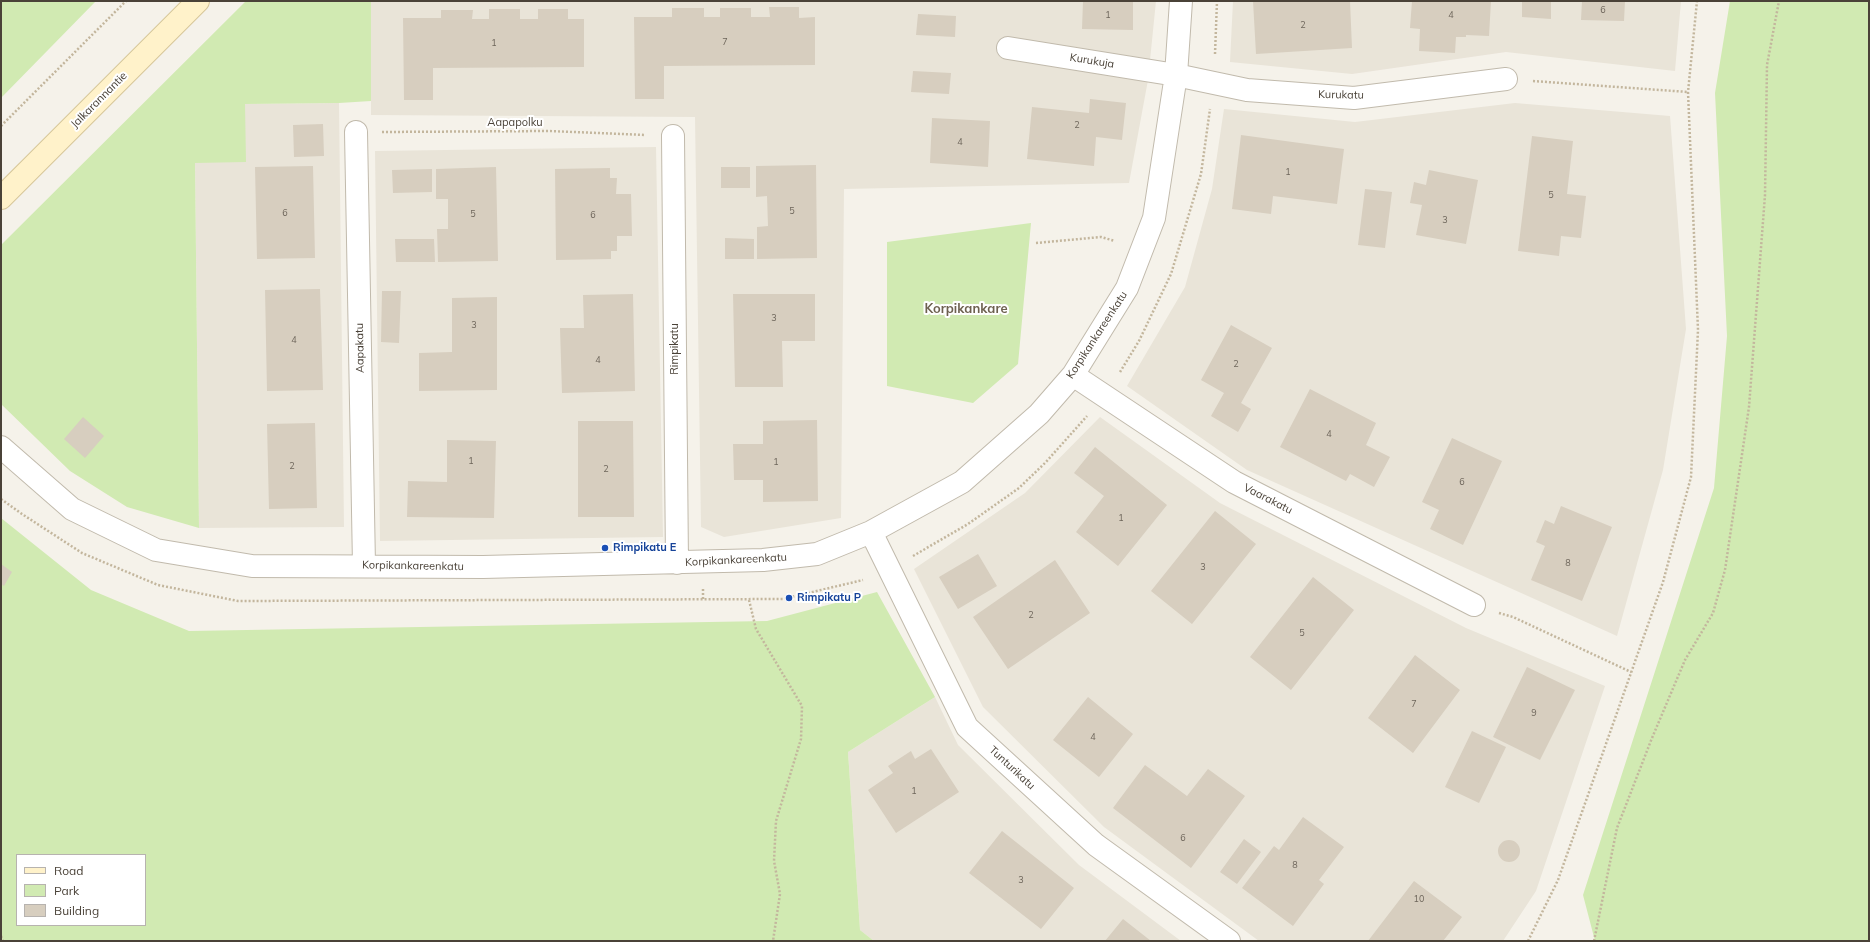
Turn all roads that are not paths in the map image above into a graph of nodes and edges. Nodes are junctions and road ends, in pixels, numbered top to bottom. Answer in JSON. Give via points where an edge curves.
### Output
{"nodes":[{"id":1,"x":198,"y":1,"type":"edge"},
{"id":2,"x":1181,"y":1,"type":"edge"},
{"id":3,"x":1008,"y":48,"type":"dead end"},
{"id":4,"x":1176,"y":75,"type":"junction"},
{"id":5,"x":1506,"y":79,"type":"road end"},
{"id":6,"x":356,"y":132,"type":"road end"},
{"id":7,"x":673,"y":136,"type":"road end"},
{"id":8,"x":1,"y":198,"type":"edge"},
{"id":9,"x":1073,"y":375,"type":"junction"},
{"id":10,"x":1,"y":447,"type":"edge"},
{"id":11,"x":871,"y":532,"type":"junction"},
{"id":12,"x":677,"y":563,"type":"junction"},
{"id":13,"x":364,"y":565,"type":"junction"},
{"id":14,"x":1474,"y":604,"type":"road end"},
{"id":15,"x":1229,"y":941,"type":"edge"}],
"edges":[{"from":1,"to":8,"type":"main road","name":"Jalkarannantie"},
{"from":2,"to":4,"type":"street","name":"Korpikankareenkatu"},
{"from":3,"to":4,"type":"street","name":"Kurukuja"},
{"from":4,"to":5,"type":"street","name":"Kurukatu","via":[[1247,90],[1354,98]]},
{"from":4,"to":9,"type":"street","name":"Korpikankareenkatu","via":[[1154,218],[1127,288]]},
{"from":6,"to":13,"type":"street","name":"Aapakatu"},
{"from":7,"to":12,"type":"street","name":"Rimpikatu"},
{"from":9,"to":11,"type":"street","name":"Korpikankareenkatu","via":[[1039,414],[962,482]]},
{"from":9,"to":14,"type":"street","name":"Vaarakatu","via":[[1234,482]]},
{"from":10,"to":13,"type":"street","name":"Korpikankareenkatu","via":[[72,509],[156,550],[252,566]]},
{"from":11,"to":12,"type":"street","name":"Korpikankareenkatu","via":[[817,554],[763,560]]},
{"from":11,"to":15,"type":"street","name":"Tunturikatu","via":[[967,727],[1096,845]]},
{"from":12,"to":13,"type":"street","name":"Korpikankareenkatu","via":[[483,568]]}]}
